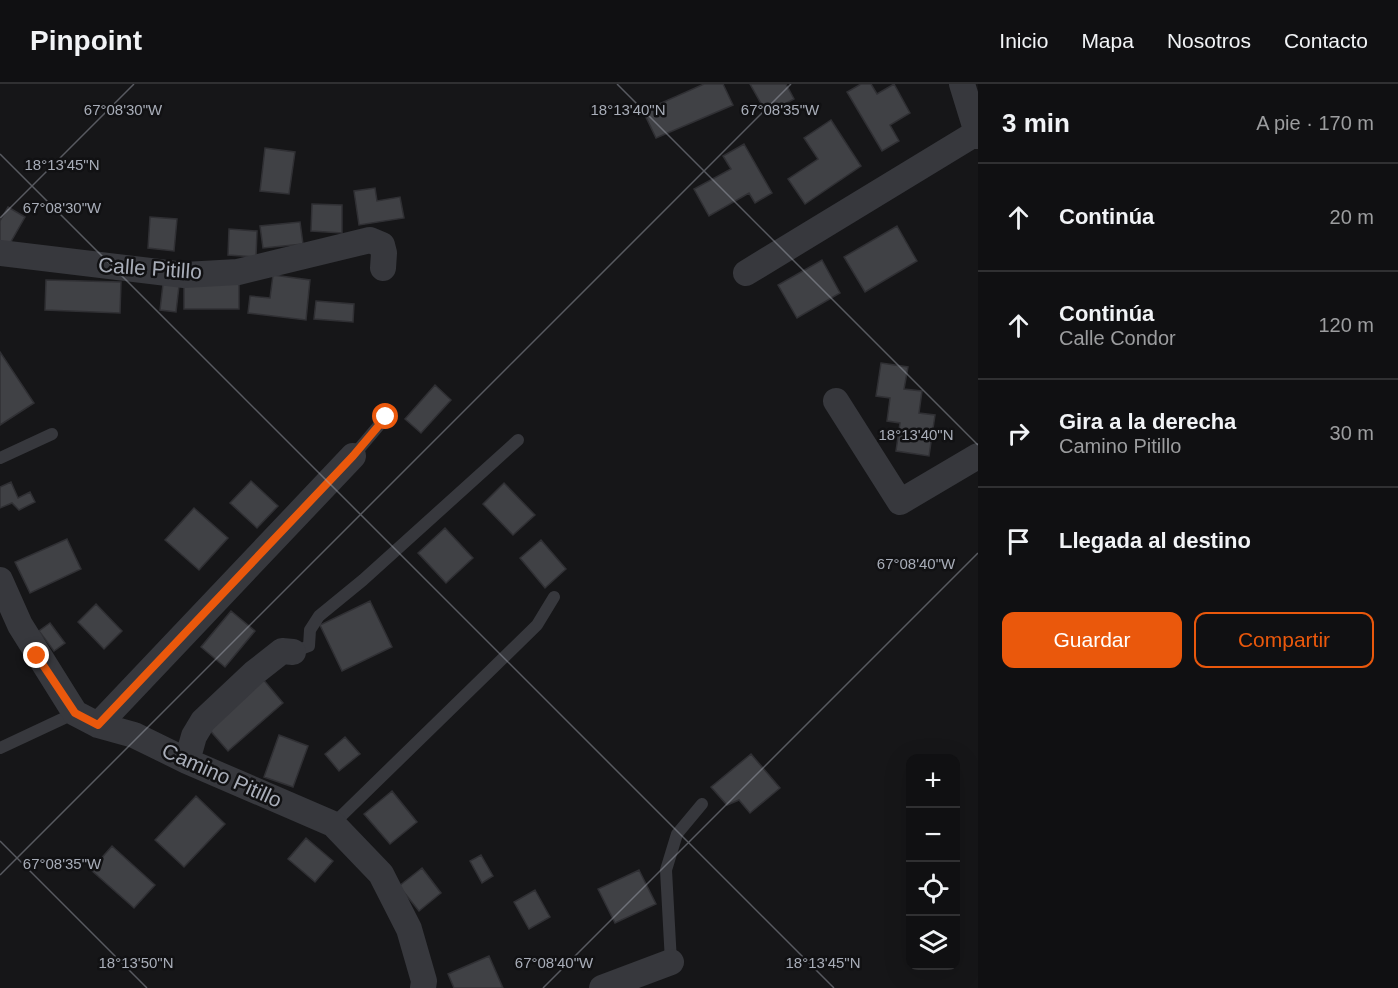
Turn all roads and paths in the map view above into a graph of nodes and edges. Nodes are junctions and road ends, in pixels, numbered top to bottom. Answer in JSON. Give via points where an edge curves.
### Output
{"nodes":[{"id":1,"x":962,"y":84,"type":"edge"},
{"id":2,"x":977,"y":135,"type":"edge"},
{"id":3,"x":0,"y":253,"type":"edge"},
{"id":4,"x":383,"y":268,"type":"dead end"},
{"id":5,"x":746,"y":273,"type":"dead end"},
{"id":6,"x":836,"y":401,"type":"dead end"},
{"id":7,"x":386,"y":417,"type":"dead end"},
{"id":8,"x":52,"y":434,"type":"dead end"},
{"id":9,"x":518,"y":440,"type":"dead end"},
{"id":10,"x":353,"y":456,"type":"joint"},
{"id":11,"x":978,"y":456,"type":"edge"},
{"id":12,"x":0,"y":458,"type":"edge"},
{"id":13,"x":0,"y":580,"type":"edge"},
{"id":14,"x":554,"y":597,"type":"dead end"},
{"id":15,"x":293,"y":652,"type":"joint"},
{"id":16,"x":75,"y":713,"type":"junction"},
{"id":17,"x":98,"y":725,"type":"junction"},
{"id":18,"x":0,"y":748,"type":"edge"},
{"id":19,"x":187,"y":761,"type":"junction"},
{"id":20,"x":702,"y":804,"type":"dead end"},
{"id":21,"x":333,"y":824,"type":"junction"},
{"id":22,"x":671,"y":962,"type":"joint"},
{"id":23,"x":423,"y":988,"type":"edge"},
{"id":24,"x":602,"y":988,"type":"edge"}],
"edges":[{"from":1,"to":2,"type":"street"},
{"from":2,"to":5,"type":"street"},
{"from":3,"to":4,"type":"street","name":"Calle Pitillo","via":[[184,274],[238,272],[370,240],[382,245]]},
{"from":6,"to":11,"type":"street","via":[[900,502]]},
{"from":7,"to":10,"type":"lane"},
{"from":8,"to":12,"type":"lane"},
{"from":9,"to":15,"type":"lane","via":[[319,616],[310,630],[309,646]]},
{"from":10,"to":17,"type":"street"},
{"from":13,"to":16,"type":"street","name":"Camino Pitillo","via":[[37,656]]},
{"from":14,"to":21,"type":"lane","via":[[537,625]]},
{"from":15,"to":19,"type":"street","via":[[282,651],[203,721]]},
{"from":16,"to":17,"type":"street","name":"Camino Pitillo"},
{"from":16,"to":18,"type":"lane"},
{"from":17,"to":19,"type":"street","name":"Camino Pitillo","via":[[134,735]]},
{"from":19,"to":21,"type":"street","name":"Camino Pitillo"},
{"from":20,"to":22,"type":"lane","via":[[677,834],[666,870]]},
{"from":21,"to":23,"type":"street","name":"Camino Pitillo","via":[[381,874],[409,929]]},
{"from":22,"to":24,"type":"street"}]}
